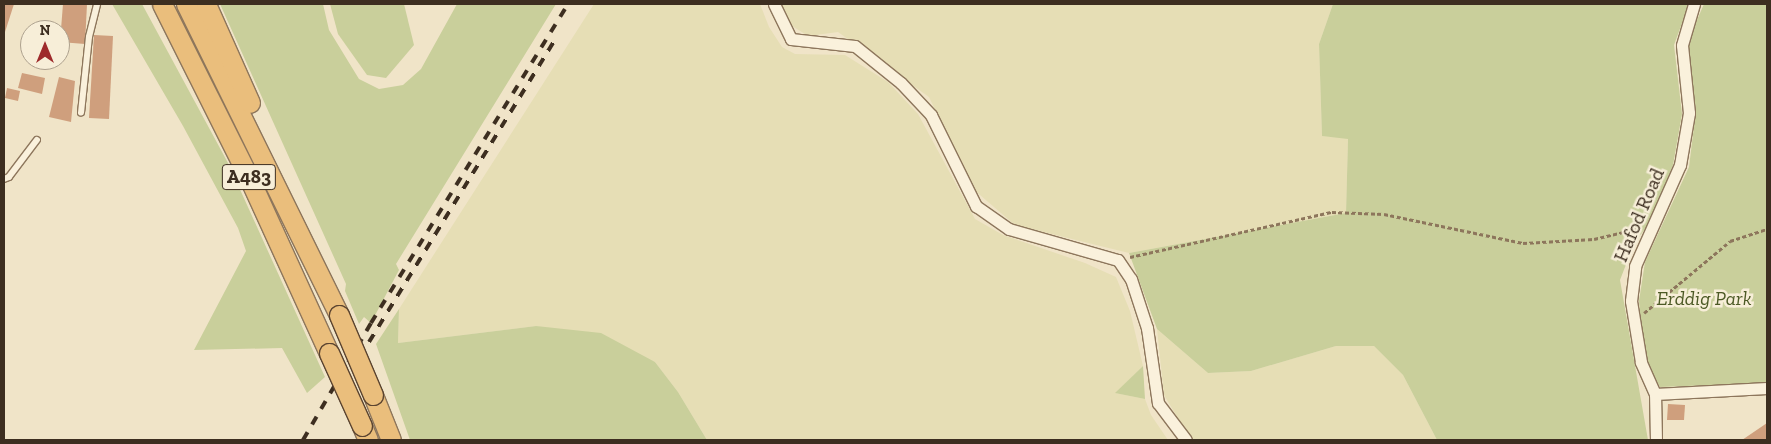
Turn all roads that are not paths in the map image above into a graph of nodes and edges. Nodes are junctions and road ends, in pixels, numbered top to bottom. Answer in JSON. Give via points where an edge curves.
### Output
{"nodes":[{"id":1,"x":97,"y":4,"type":"edge"},
{"id":2,"x":156,"y":4,"type":"edge"},
{"id":3,"x":162,"y":4,"type":"edge"},
{"id":4,"x":186,"y":4,"type":"edge"},
{"id":5,"x":206,"y":4,"type":"edge"},
{"id":6,"x":774,"y":4,"type":"edge"},
{"id":7,"x":1694,"y":4,"type":"edge"},
{"id":8,"x":192,"y":61,"type":"junction"},
{"id":9,"x":81,"y":113,"type":"dead end"},
{"id":10,"x":37,"y":140,"type":"dead end"},
{"id":11,"x":4,"y":179,"type":"edge"},
{"id":12,"x":302,"y":236,"type":"junction"},
{"id":13,"x":1767,"y":388,"type":"edge"},
{"id":14,"x":1654,"y":394,"type":"junction"},
{"id":15,"x":365,"y":433,"type":"edge"},
{"id":16,"x":391,"y":440,"type":"edge"},
{"id":17,"x":1186,"y":440,"type":"edge"},
{"id":18,"x":1656,"y":440,"type":"edge"}],
"edges":[{"from":1,"to":9,"type":"lane","via":[[89,37]]},
{"from":2,"to":8,"type":"highway"},
{"from":3,"to":8,"type":"highway","number":"A483"},
{"from":4,"to":12,"type":"highway","number":"A483"},
{"from":5,"to":12,"type":"highway","via":[[262,130]]},
{"from":6,"to":17,"type":"street","via":[[792,39],[855,46],[901,83],[931,115],[976,206],[1009,229],[1118,260],[1131,279],[1147,328],[1158,403]]},
{"from":7,"to":14,"type":"street","name":"Hafod Road","via":[[1682,45],[1689,112],[1680,165],[1634,266],[1630,301],[1640,362]]},
{"from":8,"to":15,"type":"highway","number":"A483","bridge":true},
{"from":10,"to":11,"type":"lane","via":[[9,178]]},
{"from":12,"to":16,"type":"highway","number":"A483","bridge":true},
{"from":13,"to":14,"type":"street"},
{"from":14,"to":18,"type":"street","name":"Hafod Road"}]}
